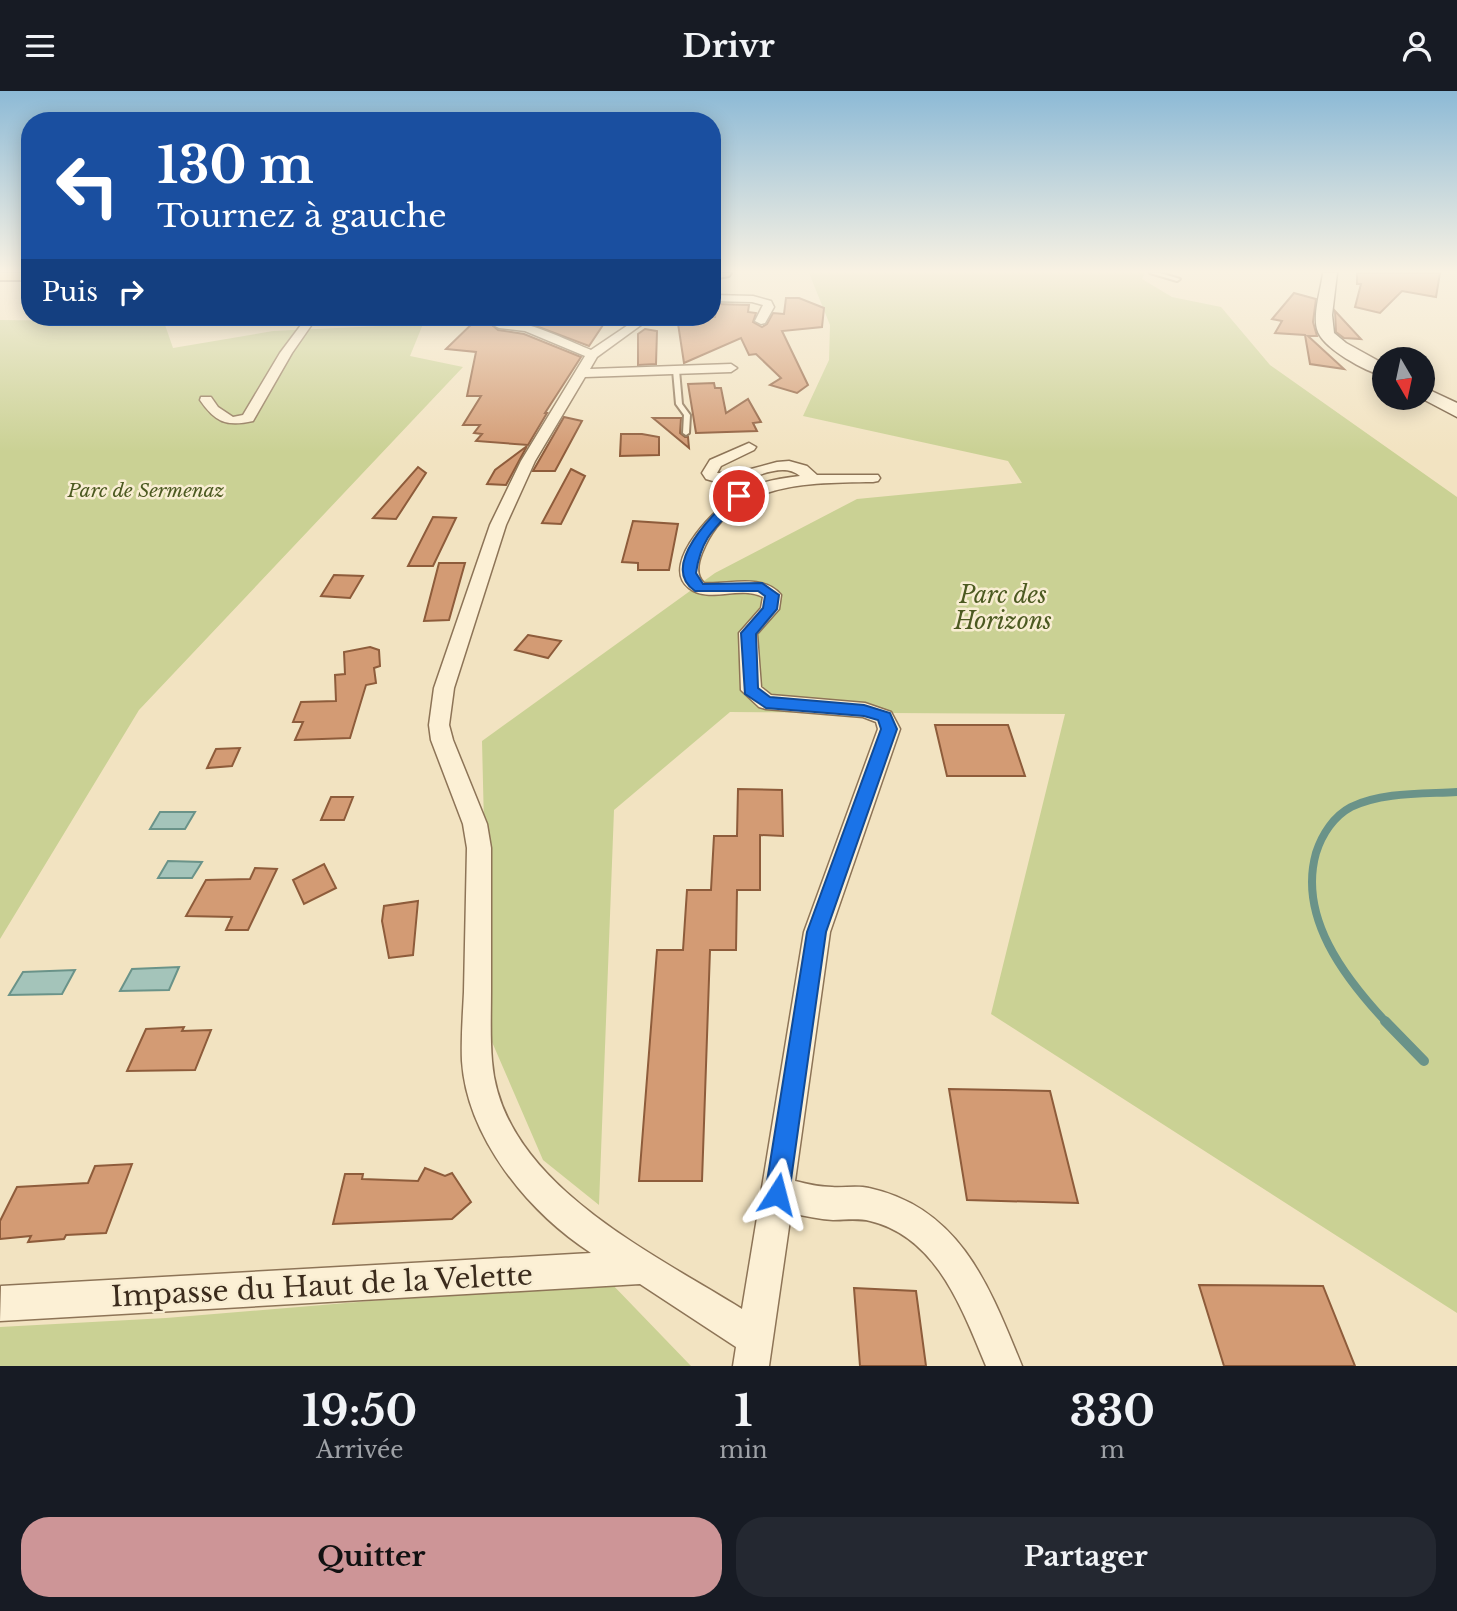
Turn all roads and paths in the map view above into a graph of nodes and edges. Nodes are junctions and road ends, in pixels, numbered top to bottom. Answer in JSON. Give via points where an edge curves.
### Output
{"nodes":[{"id":1,"x":301,"y":332,"type":"edge"},
{"id":2,"x":534,"y":332,"type":"edge"},
{"id":3,"x":627,"y":332,"type":"edge"},
{"id":4,"x":1326,"y":332,"type":"edge"},
{"id":5,"x":586,"y":364,"type":"junction"},
{"id":6,"x":1372,"y":365,"type":"edge"},
{"id":7,"x":731,"y":368,"type":"dead end"},
{"id":8,"x":676,"y":370,"type":"junction"},
{"id":9,"x":1435,"y":399,"type":"edge"},
{"id":10,"x":206,"y":400,"type":"dead end"},
{"id":11,"x":1457,"y":411,"type":"edge"},
{"id":12,"x":686,"y":433,"type":"dead end"},
{"id":13,"x":749,"y":447,"type":"dead end"},
{"id":14,"x":873,"y":478,"type":"dead end"},
{"id":15,"x":813,"y":479,"type":"junction"},
{"id":16,"x":777,"y":1194,"type":"junction"},
{"id":17,"x":644,"y":1267,"type":"junction"},
{"id":18,"x":1,"y":1304,"type":"edge"},
{"id":19,"x":753,"y":1352,"type":"edge"},
{"id":20,"x":1004,"y":1366,"type":"edge"}],
"edges":[{"from":1,"to":10,"type":"street","via":[[248,418],[231,421],[213,411]]},
{"from":2,"to":5,"type":"street"},
{"from":3,"to":5,"type":"street"},
{"from":4,"to":6,"type":"street","via":[[1341,348]]},
{"from":5,"to":8,"type":"street"},
{"from":5,"to":17,"type":"street","via":[[528,461],[498,524],[444,688],[439,725],[475,824],[479,848],[476,1032],[485,1100],[508,1148],[536,1187],[573,1222]]},
{"from":7,"to":8,"type":"street"},
{"from":8,"to":12,"type":"lane","via":[[679,404],[687,415]]},
{"from":9,"to":11,"type":"street"},
{"from":13,"to":15,"type":"street","via":[[715,463],[711,476],[726,480],[768,467],[789,466],[807,471]]},
{"from":14,"to":15,"type":"street"},
{"from":15,"to":16,"type":"street","via":[[739,496],[709,524],[692,555],[689,573],[700,588],[762,587],[772,595],[770,609],[748,633],[751,690],[766,702],[864,711],[884,717],[889,729],[817,932]]},
{"from":16,"to":19,"type":"street"},
{"from":16,"to":20,"type":"street","via":[[826,1203],[867,1204],[918,1225],[943,1245],[965,1277]]},
{"from":17,"to":18,"type":"street","name":"Impasse du Haut de la Velette"},
{"from":17,"to":19,"type":"street"}]}
